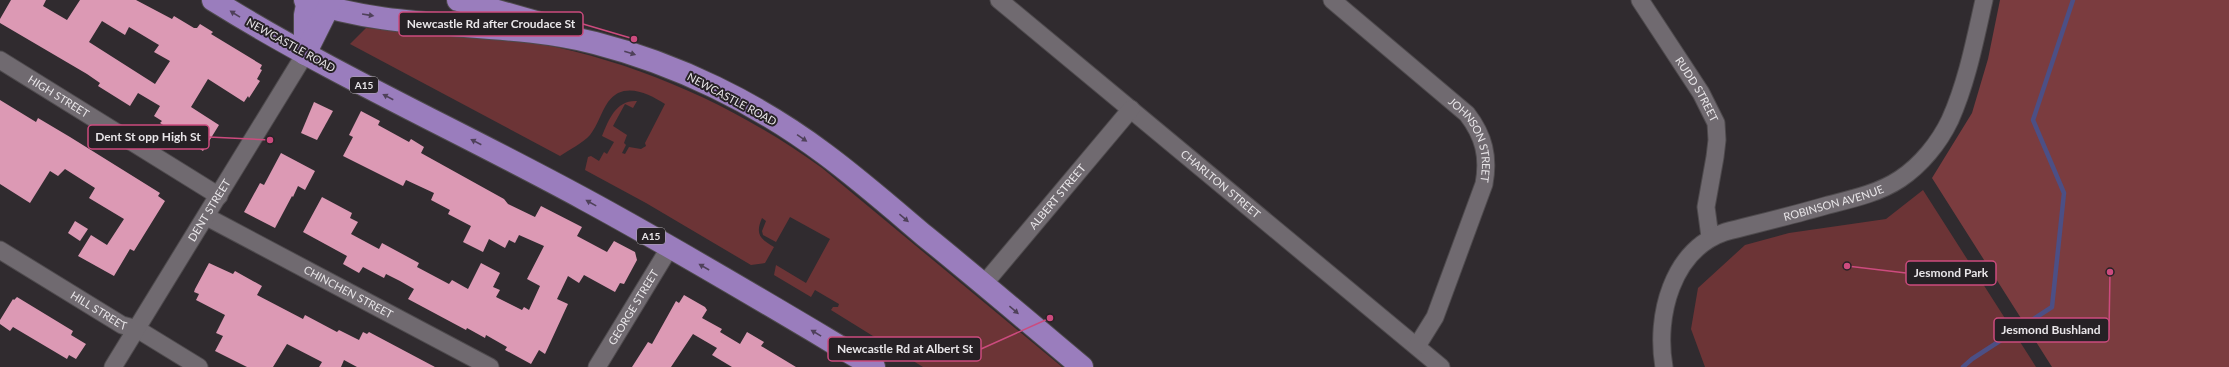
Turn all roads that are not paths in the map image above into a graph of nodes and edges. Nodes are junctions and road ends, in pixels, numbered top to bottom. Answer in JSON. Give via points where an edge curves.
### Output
{"nodes":[{"id":1,"x":213,"y":0,"type":"edge"},
{"id":2,"x":307,"y":0,"type":"edge"},
{"id":3,"x":458,"y":0,"type":"edge"},
{"id":4,"x":999,"y":0,"type":"edge"},
{"id":5,"x":1332,"y":0,"type":"edge"},
{"id":6,"x":1640,"y":0,"type":"edge"},
{"id":7,"x":1984,"y":0,"type":"edge"},
{"id":8,"x":331,"y":3,"type":"edge"},
{"id":9,"x":592,"y":42,"type":"junction"},
{"id":10,"x":305,"y":54,"type":"junction"},
{"id":11,"x":0,"y":60,"type":"edge"},
{"id":12,"x":1131,"y":109,"type":"junction"},
{"id":13,"x":219,"y":196,"type":"junction"},
{"id":14,"x":207,"y":216,"type":"junction"},
{"id":15,"x":1710,"y":237,"type":"junction"},
{"id":16,"x":670,"y":247,"type":"junction"},
{"id":17,"x":0,"y":250,"type":"edge"},
{"id":18,"x":984,"y":284,"type":"junction"},
{"id":19,"x":137,"y":329,"type":"junction"},
{"id":20,"x":1417,"y":346,"type":"junction"},
{"id":21,"x":113,"y":367,"type":"edge"},
{"id":22,"x":198,"y":367,"type":"edge"},
{"id":23,"x":490,"y":367,"type":"edge"},
{"id":24,"x":598,"y":367,"type":"edge"},
{"id":25,"x":874,"y":367,"type":"edge"},
{"id":26,"x":1082,"y":367,"type":"edge"},
{"id":27,"x":1441,"y":367,"type":"edge"},
{"id":28,"x":1664,"y":367,"type":"edge"}],
"edges":[{"from":10,"to":1,"type":"highway","name":"NEWCASTLE ROAD","number":"A15","one_way":true},
{"from":2,"to":8,"type":"highway","name":"NEWCASTLE ROAD"},
{"from":2,"to":10,"type":"highway"},
{"from":3,"to":9,"type":"highway","via":[[547,25]]},
{"from":4,"to":12,"type":"street","name":"CHARLTON STREET"},
{"from":5,"to":20,"type":"street","name":"JOHNSON STREET","via":[[1467,114],[1475,124],[1485,147],[1484,184],[1435,317]]},
{"from":6,"to":15,"type":"street","name":"RUDD STREET","via":[[1701,93],[1716,123],[1715,157],[1706,207]]},
{"from":7,"to":15,"type":"street","name":"ROBINSON AVENUE","via":[[1968,68],[1950,120],[1936,144],[1918,164],[1899,180],[1868,194]]},
{"from":8,"to":9,"type":"highway","name":"NEWCASTLE ROAD","one_way":true,"via":[[381,17],[521,30]]},
{"from":8,"to":10,"type":"highway"},
{"from":9,"to":18,"type":"highway","name":"NEWCASTLE ROAD","one_way":true,"via":[[668,66],[711,85],[769,117],[831,159]]},
{"from":10,"to":13,"type":"street","name":"DENT STREET"},
{"from":16,"to":10,"type":"highway","name":"NEWCASTLE ROAD","number":"A15","one_way":true,"via":[[503,156]]},
{"from":11,"to":13,"type":"street","name":"HIGH STREET"},
{"from":12,"to":18,"type":"street","name":"ALBERT STREET"},
{"from":12,"to":20,"type":"street","name":"CHARLTON STREET"},
{"from":13,"to":14,"type":"street","name":"DENT STREET"},
{"from":14,"to":19,"type":"street","name":"DENT STREET"},
{"from":14,"to":23,"type":"street","name":"CHINCHEN STREET"},
{"from":15,"to":28,"type":"street","name":"ROBINSON AVENUE","via":[[1685,261],[1672,285],[1662,320]]},
{"from":16,"to":24,"type":"street","name":"GEORGE STREET"},
{"from":25,"to":16,"type":"highway","name":"NEWCASTLE ROAD","number":"A15","one_way":true},
{"from":17,"to":19,"type":"street","name":"HILL STREET","via":[[122,325]]},
{"from":18,"to":26,"type":"highway","name":"NEWCASTLE ROAD","one_way":true},
{"from":19,"to":21,"type":"street","name":"DENT STREET"},
{"from":19,"to":22,"type":"street","name":"HILL STREET"},
{"from":20,"to":27,"type":"street","name":"CHARLTON STREET"}]}
